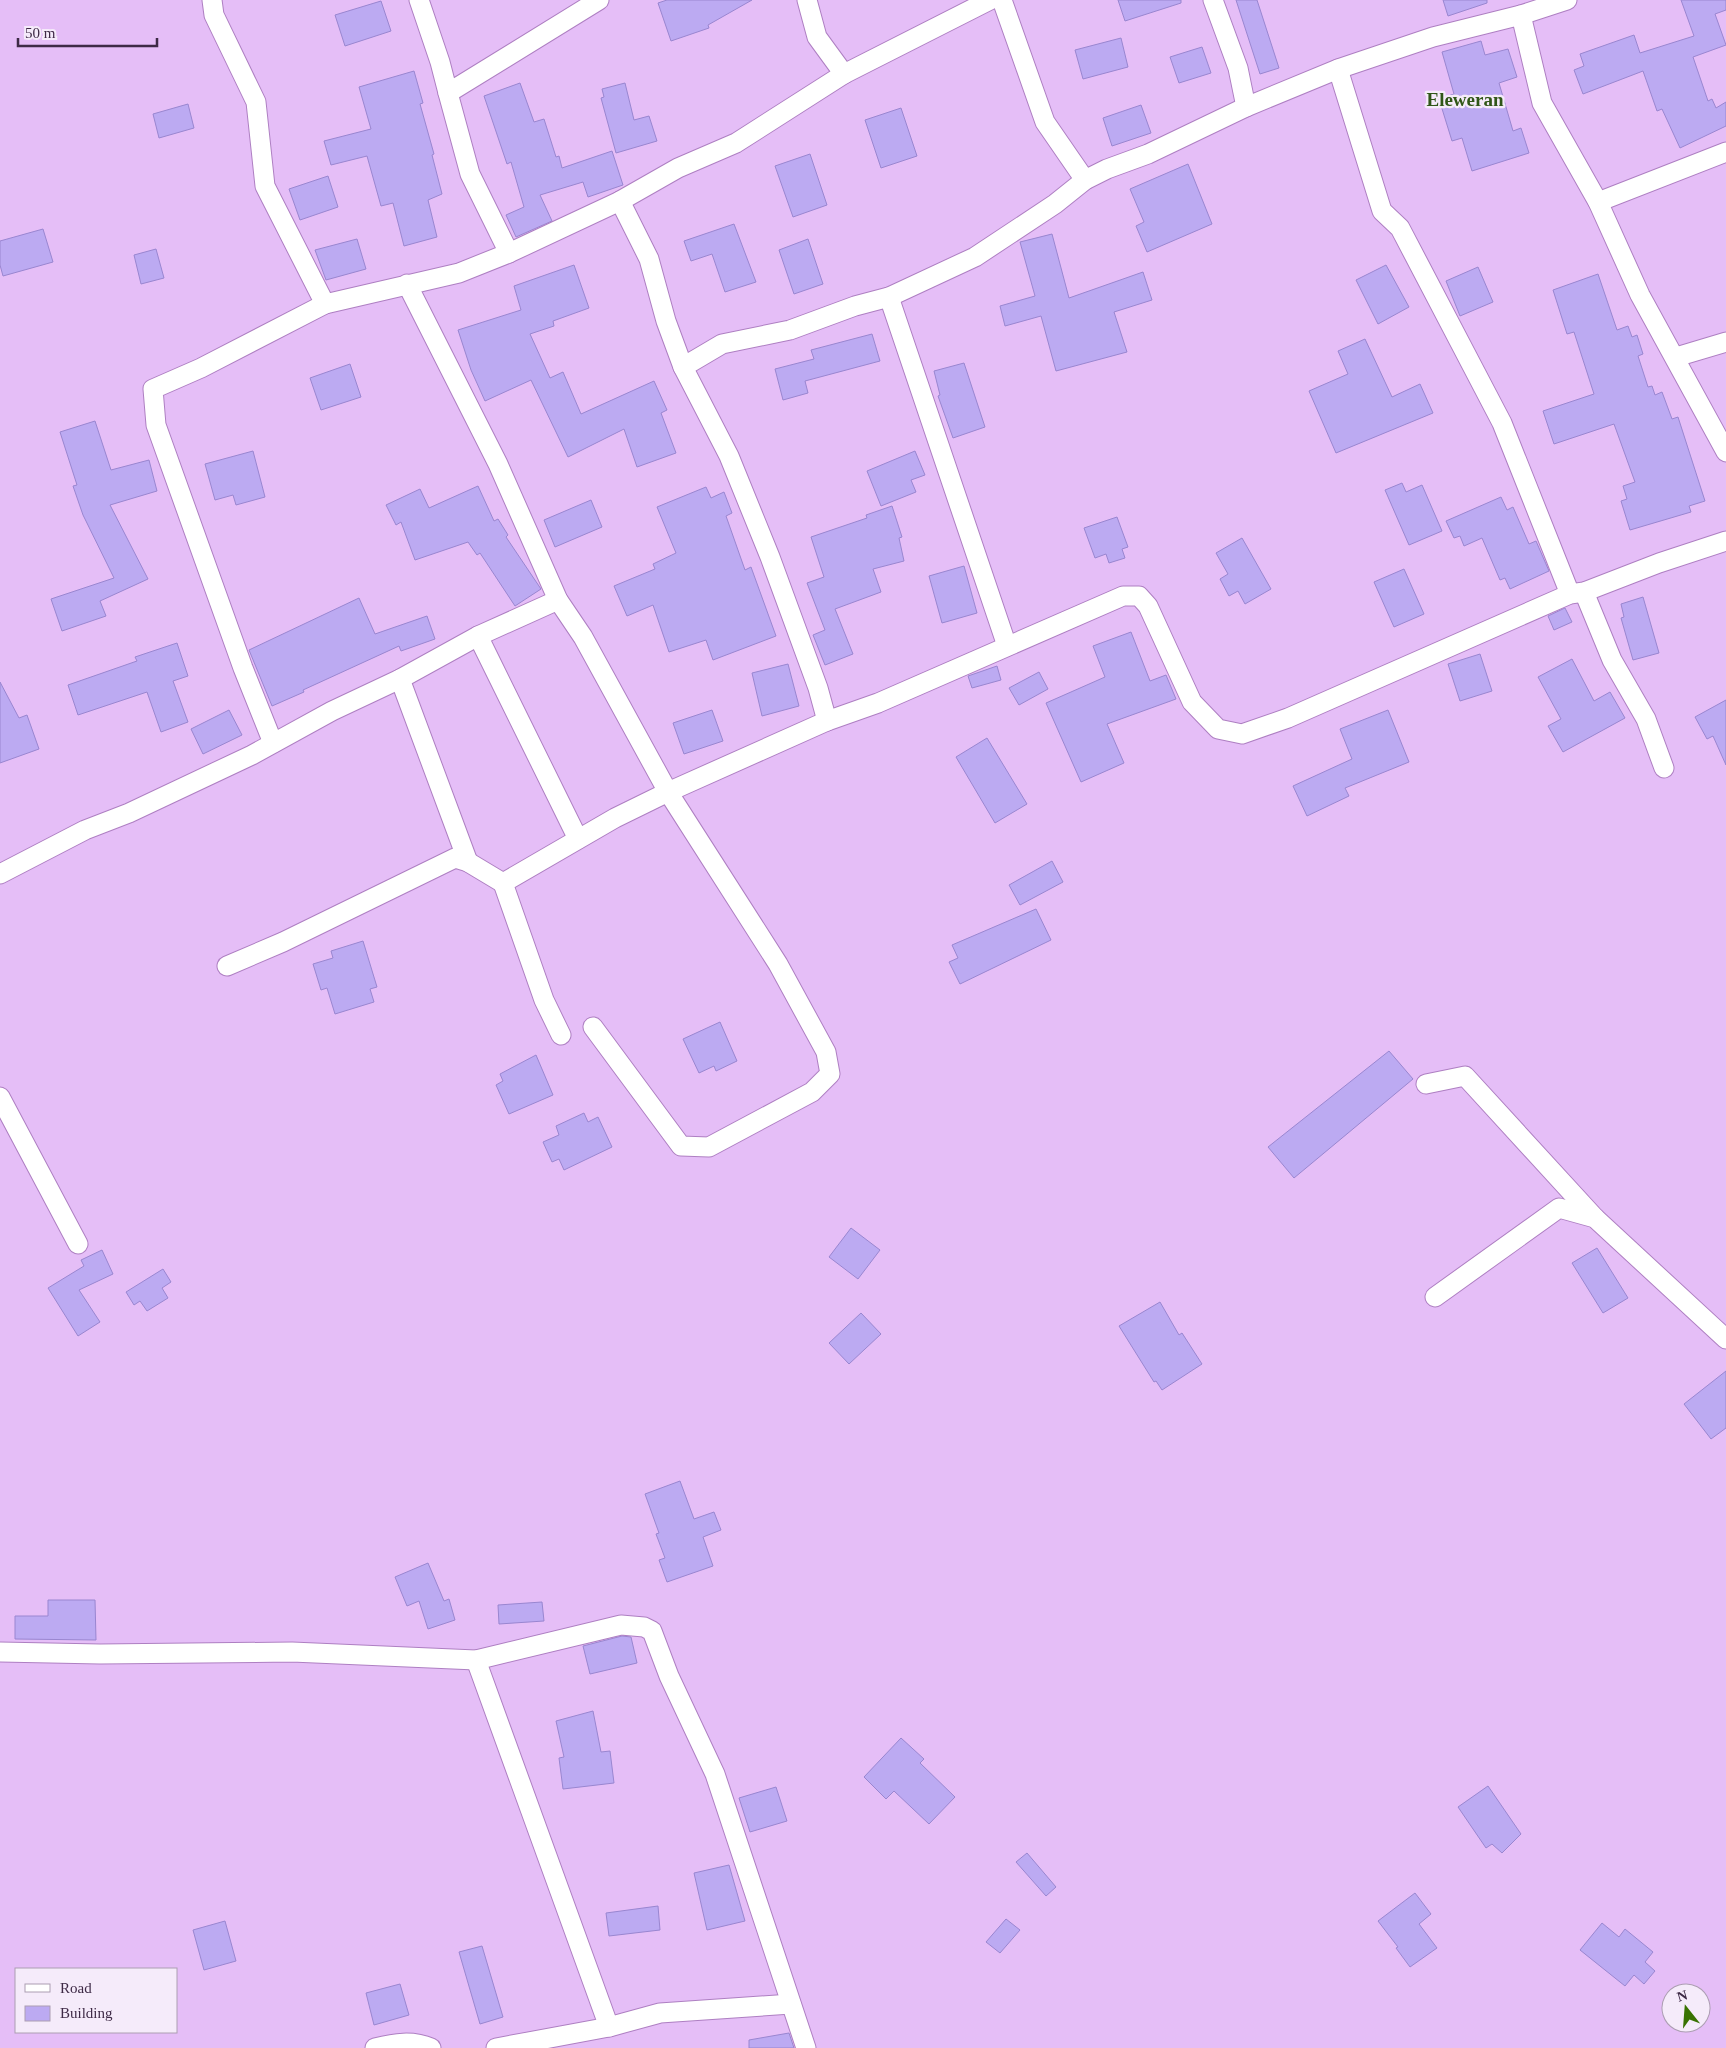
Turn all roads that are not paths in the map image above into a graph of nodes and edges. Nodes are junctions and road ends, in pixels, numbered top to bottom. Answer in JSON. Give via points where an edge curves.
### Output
{"nodes":[{"id":1,"x":212,"y":0,"type":"edge"},
{"id":2,"x":419,"y":0,"type":"edge"},
{"id":3,"x":599,"y":0,"type":"edge"},
{"id":4,"x":807,"y":0,"type":"edge"},
{"id":5,"x":990,"y":0,"type":"edge"},
{"id":6,"x":1002,"y":0,"type":"edge"},
{"id":7,"x":1213,"y":0,"type":"edge"},
{"id":8,"x":1567,"y":0,"type":"edge"},
{"id":9,"x":1520,"y":15,"type":"junction"},
{"id":10,"x":1338,"y":69,"type":"junction"},
{"id":11,"x":844,"y":74,"type":"junction"},
{"id":12,"x":448,"y":93,"type":"junction"},
{"id":13,"x":1246,"y":107,"type":"junction"},
{"id":14,"x":1726,"y":152,"type":"edge"},
{"id":15,"x":1086,"y":180,"type":"junction"},
{"id":16,"x":620,"y":201,"type":"junction"},
{"id":17,"x":1598,"y":202,"type":"junction"},
{"id":18,"x":509,"y":253,"type":"junction"},
{"id":19,"x":406,"y":284,"type":"junction"},
{"id":20,"x":890,"y":297,"type":"junction"},
{"id":21,"x":325,"y":304,"type":"junction"},
{"id":22,"x":1726,"y":342,"type":"edge"},
{"id":23,"x":1676,"y":357,"type":"junction"},
{"id":24,"x":683,"y":367,"type":"junction"},
{"id":25,"x":1726,"y":452,"type":"edge"},
{"id":26,"x":1726,"y":541,"type":"edge"},
{"id":27,"x":1577,"y":593,"type":"junction"},
{"id":28,"x":558,"y":600,"type":"junction"},
{"id":29,"x":478,"y":636,"type":"junction"},
{"id":30,"x":1007,"y":646,"type":"junction"},
{"id":31,"x":400,"y":679,"type":"junction"},
{"id":32,"x":827,"y":720,"type":"junction"},
{"id":33,"x":273,"y":743,"type":"junction"},
{"id":34,"x":1664,"y":768,"type":"dead end"},
{"id":35,"x":668,"y":792,"type":"junction"},
{"id":36,"x":578,"y":839,"type":"junction"},
{"id":37,"x":468,"y":862,"type":"junction"},
{"id":38,"x":0,"y":874,"type":"edge"},
{"id":39,"x":503,"y":883,"type":"junction"},
{"id":40,"x":227,"y":966,"type":"dead end"},
{"id":41,"x":593,"y":1027,"type":"dead end"},
{"id":42,"x":561,"y":1035,"type":"dead end"},
{"id":43,"x":1426,"y":1084,"type":"dead end"},
{"id":44,"x":0,"y":1097,"type":"edge"},
{"id":45,"x":1595,"y":1218,"type":"junction"},
{"id":46,"x":78,"y":1244,"type":"dead end"},
{"id":47,"x":1435,"y":1297,"type":"dead end"},
{"id":48,"x":1726,"y":1339,"type":"edge"},
{"id":49,"x":0,"y":1652,"type":"edge"},
{"id":50,"x":476,"y":1660,"type":"junction"},
{"id":51,"x":791,"y":2004,"type":"junction"},
{"id":52,"x":609,"y":2027,"type":"junction"},
{"id":53,"x":375,"y":2048,"type":"edge"},
{"id":54,"x":431,"y":2048,"type":"edge"},
{"id":55,"x":496,"y":2048,"type":"edge"},
{"id":56,"x":806,"y":2048,"type":"edge"}],
"edges":[{"from":1,"to":21,"type":"street","via":[[214,15],[256,102],[266,186]]},
{"from":2,"to":12,"type":"street"},
{"from":3,"to":12,"type":"street"},
{"from":4,"to":11,"type":"street","via":[[816,37]]},
{"from":5,"to":11,"type":"street"},
{"from":6,"to":15,"type":"street","via":[[1045,122]]},
{"from":7,"to":13,"type":"street","via":[[1238,68]]},
{"from":8,"to":9,"type":"street"},
{"from":9,"to":10,"type":"street","via":[[1433,37]]},
{"from":9,"to":17,"type":"street","via":[[1542,103]]},
{"from":10,"to":13,"type":"street"},
{"from":10,"to":27,"type":"street","via":[[1382,211],[1400,228],[1502,423]]},
{"from":11,"to":16,"type":"street","via":[[736,143],[678,168]]},
{"from":12,"to":18,"type":"street","via":[[470,174]]},
{"from":13,"to":15,"type":"street"},
{"from":14,"to":17,"type":"street"},
{"from":15,"to":20,"type":"street","via":[[974,257]]},
{"from":16,"to":18,"type":"street"},
{"from":16,"to":24,"type":"street","via":[[649,259]]},
{"from":17,"to":23,"type":"street","via":[[1640,295]]},
{"from":18,"to":19,"type":"street","via":[[459,273]]},
{"from":19,"to":21,"type":"street"},
{"from":19,"to":28,"type":"street","via":[[498,464]]},
{"from":20,"to":24,"type":"street","via":[[790,330],[722,344]]},
{"from":20,"to":30,"type":"street"},
{"from":21,"to":33,"type":"street","via":[[153,389],[156,425]]},
{"from":22,"to":23,"type":"street"},
{"from":23,"to":25,"type":"street"},
{"from":24,"to":32,"type":"street","via":[[729,456],[770,557]]},
{"from":26,"to":27,"type":"street"},
{"from":27,"to":30,"type":"street","via":[[1288,718],[1242,734],[1218,729],[1192,702],[1148,606],[1139,596],[1123,596]]},
{"from":27,"to":34,"type":"street","via":[[1646,720]]},
{"from":28,"to":29,"type":"street"},
{"from":28,"to":35,"type":"street","via":[[583,637]]},
{"from":29,"to":31,"type":"street"},
{"from":29,"to":36,"type":"street"},
{"from":30,"to":32,"type":"street","via":[[878,704]]},
{"from":31,"to":33,"type":"street"},
{"from":31,"to":37,"type":"street"},
{"from":32,"to":35,"type":"street"},
{"from":33,"to":38,"type":"street","via":[[235,764],[85,830]]},
{"from":35,"to":36,"type":"street"},
{"from":35,"to":41,"type":"street","via":[[778,964],[826,1052],[830,1074],[812,1092],[709,1147],[681,1146]]},
{"from":36,"to":39,"type":"street"},
{"from":37,"to":39,"type":"street"},
{"from":37,"to":40,"type":"street","via":[[455,858]]},
{"from":39,"to":42,"type":"street","via":[[544,1000]]},
{"from":43,"to":45,"type":"street","via":[[1465,1076]]},
{"from":44,"to":46,"type":"street"},
{"from":45,"to":47,"type":"street","via":[[1559,1208]]},
{"from":45,"to":48,"type":"street"},
{"from":49,"to":50,"type":"street","via":[[292,1652]]},
{"from":50,"to":51,"type":"street","via":[[621,1625],[652,1631],[673,1685],[715,1774]]},
{"from":50,"to":52,"type":"street"},
{"from":51,"to":52,"type":"street","via":[[660,2013]]},
{"from":51,"to":56,"type":"street"},
{"from":52,"to":55,"type":"street"},
{"from":53,"to":54,"type":"street","via":[[417,2042]]}]}
